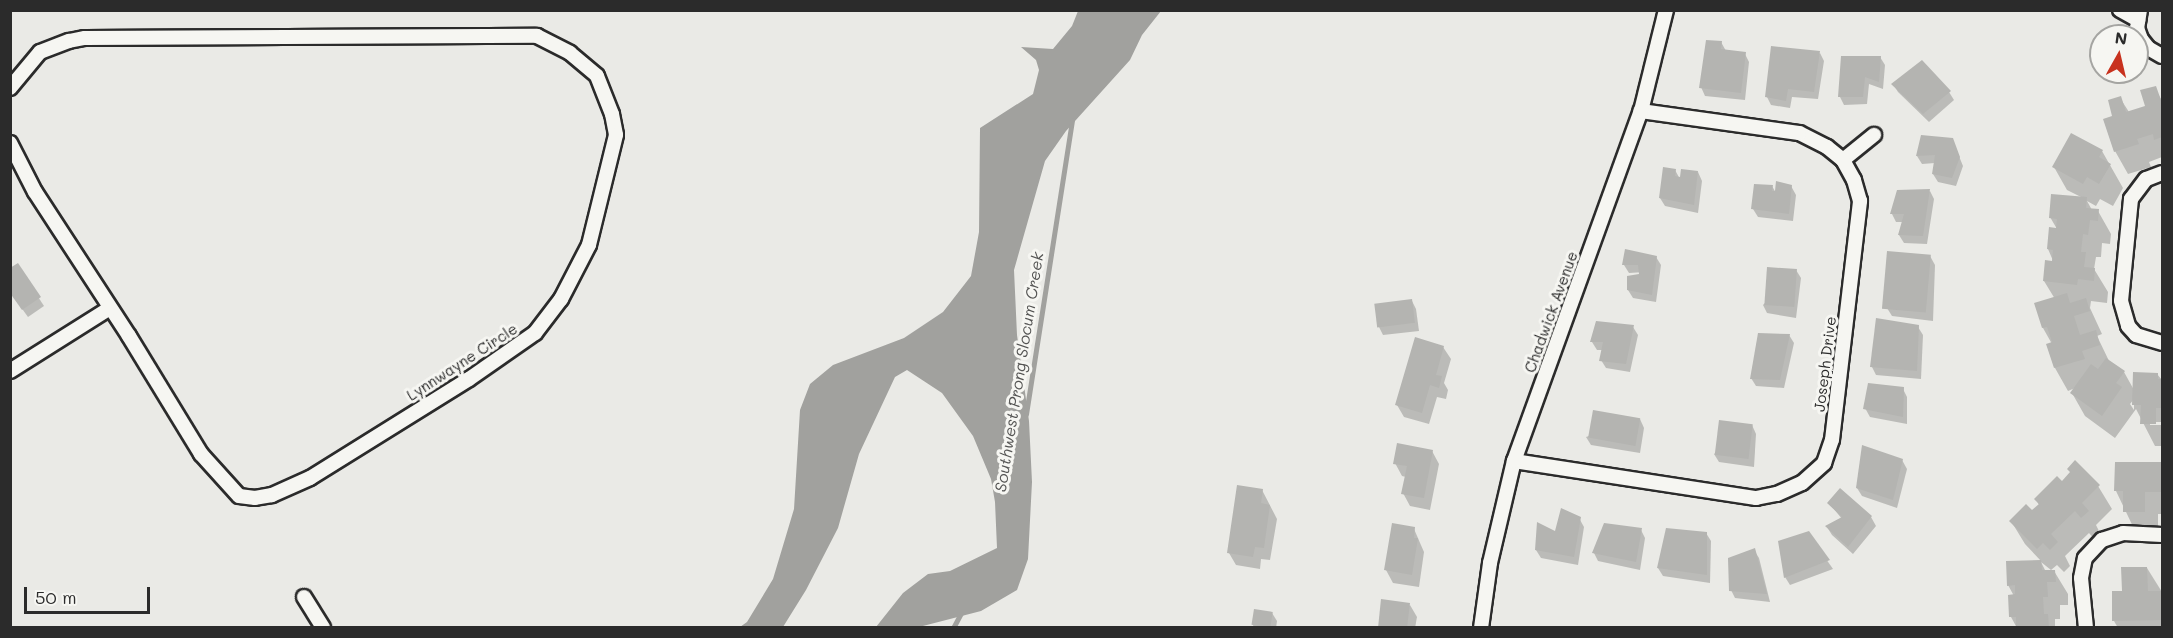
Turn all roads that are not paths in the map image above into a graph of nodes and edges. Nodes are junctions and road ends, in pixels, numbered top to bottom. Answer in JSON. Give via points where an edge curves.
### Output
{"nodes":[{"id":1,"x":1666,"y":10,"type":"edge"},
{"id":2,"x":2120,"y":10,"type":"edge"},
{"id":3,"x":2139,"y":15,"type":"edge"},
{"id":4,"x":2163,"y":56,"type":"edge"},
{"id":5,"x":10,"y":88,"type":"edge"},
{"id":6,"x":1641,"y":111,"type":"junction"},
{"id":7,"x":1874,"y":135,"type":"dead end"},
{"id":8,"x":10,"y":143,"type":"edge"},
{"id":9,"x":1843,"y":160,"type":"junction"},
{"id":10,"x":2163,"y":173,"type":"edge"},
{"id":11,"x":110,"y":308,"type":"junction"},
{"id":12,"x":2163,"y":343,"type":"edge"},
{"id":13,"x":10,"y":371,"type":"edge"},
{"id":14,"x":1514,"y":461,"type":"junction"},
{"id":15,"x":2163,"y":536,"type":"edge"},
{"id":16,"x":304,"y":597,"type":"dead end"},
{"id":17,"x":323,"y":627,"type":"edge"},
{"id":18,"x":1481,"y":627,"type":"edge"},
{"id":19,"x":2086,"y":627,"type":"edge"}],
"edges":[{"from":1,"to":6,"type":"street","name":"Chadwick Avenue"},
{"from":2,"to":3,"type":"street"},
{"from":3,"to":4,"type":"street","via":[[2141,39]]},
{"from":5,"to":11,"type":"street","name":"Lynnwayne Circle","via":[[40,52],[85,39],[537,36],[570,53],[597,76],[606,94],[616,135],[595,225],[571,281],[549,318],[517,348],[291,488],[255,498],[239,496],[201,454]]},
{"from":6,"to":9,"type":"street","name":"Joseph Drive","via":[[1799,133]]},
{"from":6,"to":14,"type":"street","name":"Chadwick Avenue"},
{"from":7,"to":9,"type":"street"},
{"from":8,"to":11,"type":"street","name":"Lynnwayne Circle","via":[[35,192]]},
{"from":9,"to":14,"type":"street","name":"Joseph Drive","via":[[1860,201],[1832,440],[1824,463],[1802,483],[1756,498]]},
{"from":10,"to":12,"type":"street","via":[[2146,179],[2131,199],[2121,301],[2128,326],[2136,335]]},
{"from":11,"to":13,"type":"street"},
{"from":14,"to":18,"type":"street","name":"Chadwick Avenue","via":[[1490,564]]},
{"from":15,"to":19,"type":"street","via":[[2123,533],[2102,540],[2085,558],[2081,578]]},
{"from":16,"to":17,"type":"street"}]}
